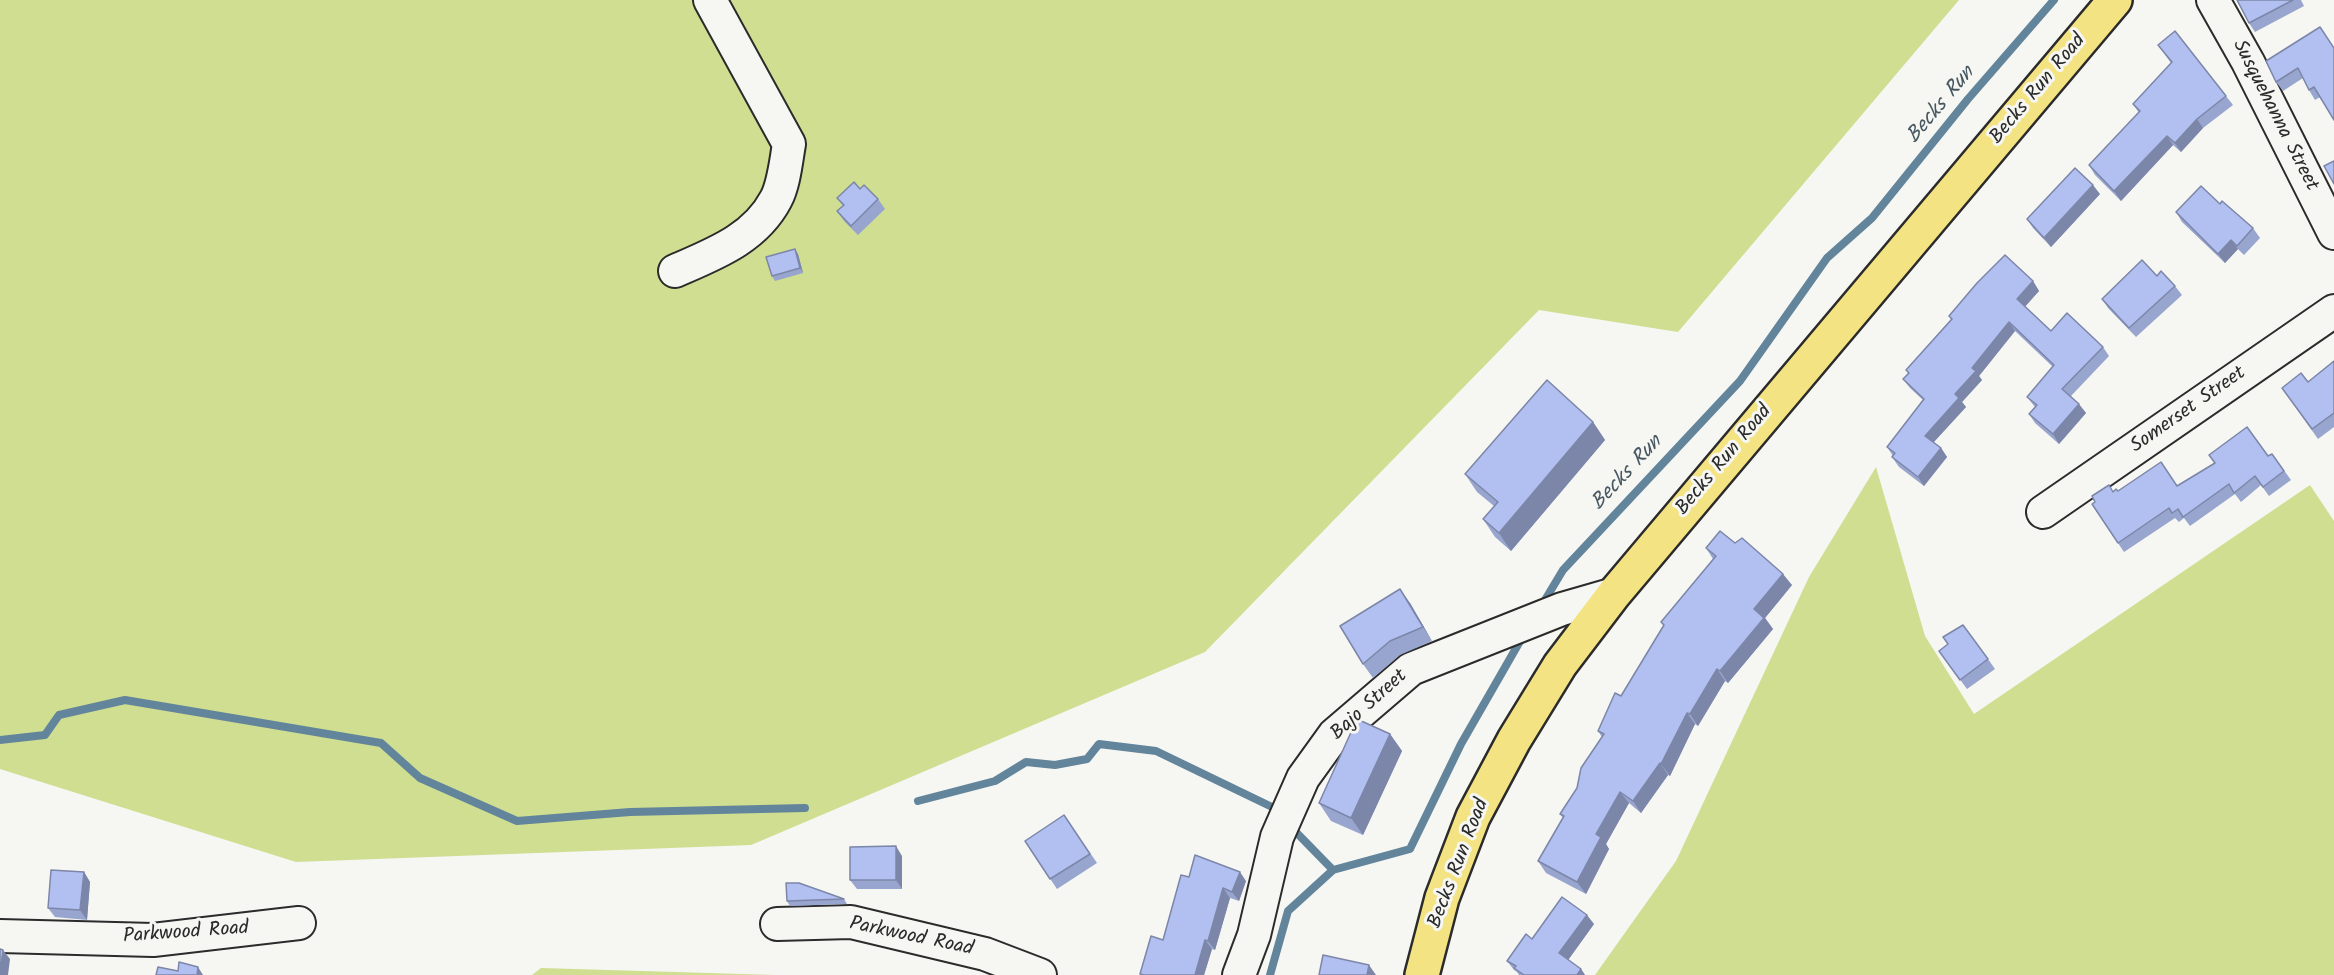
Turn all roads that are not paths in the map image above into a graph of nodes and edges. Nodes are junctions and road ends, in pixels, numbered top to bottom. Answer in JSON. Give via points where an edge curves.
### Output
{"nodes":[{"id":1,"x":710,"y":0,"type":"edge"},
{"id":2,"x":2115,"y":0,"type":"edge"},
{"id":3,"x":2213,"y":0,"type":"edge"},
{"id":4,"x":2334,"y":233,"type":"edge"},
{"id":5,"x":675,"y":271,"type":"dead end"},
{"id":6,"x":2334,"y":311,"type":"edge"},
{"id":7,"x":2043,"y":512,"type":"dead end"},
{"id":8,"x":1614,"y":594,"type":"junction"},
{"id":9,"x":299,"y":923,"type":"dead end"},
{"id":10,"x":777,"y":924,"type":"dead end"},
{"id":11,"x":0,"y":936,"type":"edge"},
{"id":12,"x":1040,"y":975,"type":"edge"},
{"id":13,"x":1239,"y":975,"type":"edge"},
{"id":14,"x":1422,"y":975,"type":"edge"}],
"edges":[{"from":1,"to":5,"type":"street","via":[[789,144],[778,197],[759,225],[724,250]]},
{"from":2,"to":8,"type":"main road","name":"Becks Run Road"},
{"from":3,"to":4,"type":"street","name":"Susquehanna Street"},
{"from":6,"to":7,"type":"street","name":"Somerset Street"},
{"from":8,"to":13,"type":"street","name":"Bajo Street","via":[[1563,609],[1411,669],[1334,735],[1303,778],[1290,804],[1277,837],[1254,935]]},
{"from":8,"to":14,"type":"main road","name":"Becks Run Road","via":[[1560,665],[1473,817],[1442,898]]},
{"from":9,"to":11,"type":"street","name":"Parkwood Road","via":[[153,940]]},
{"from":10,"to":12,"type":"street","name":"Parkwood Road","via":[[851,922],[985,954]]}]}
